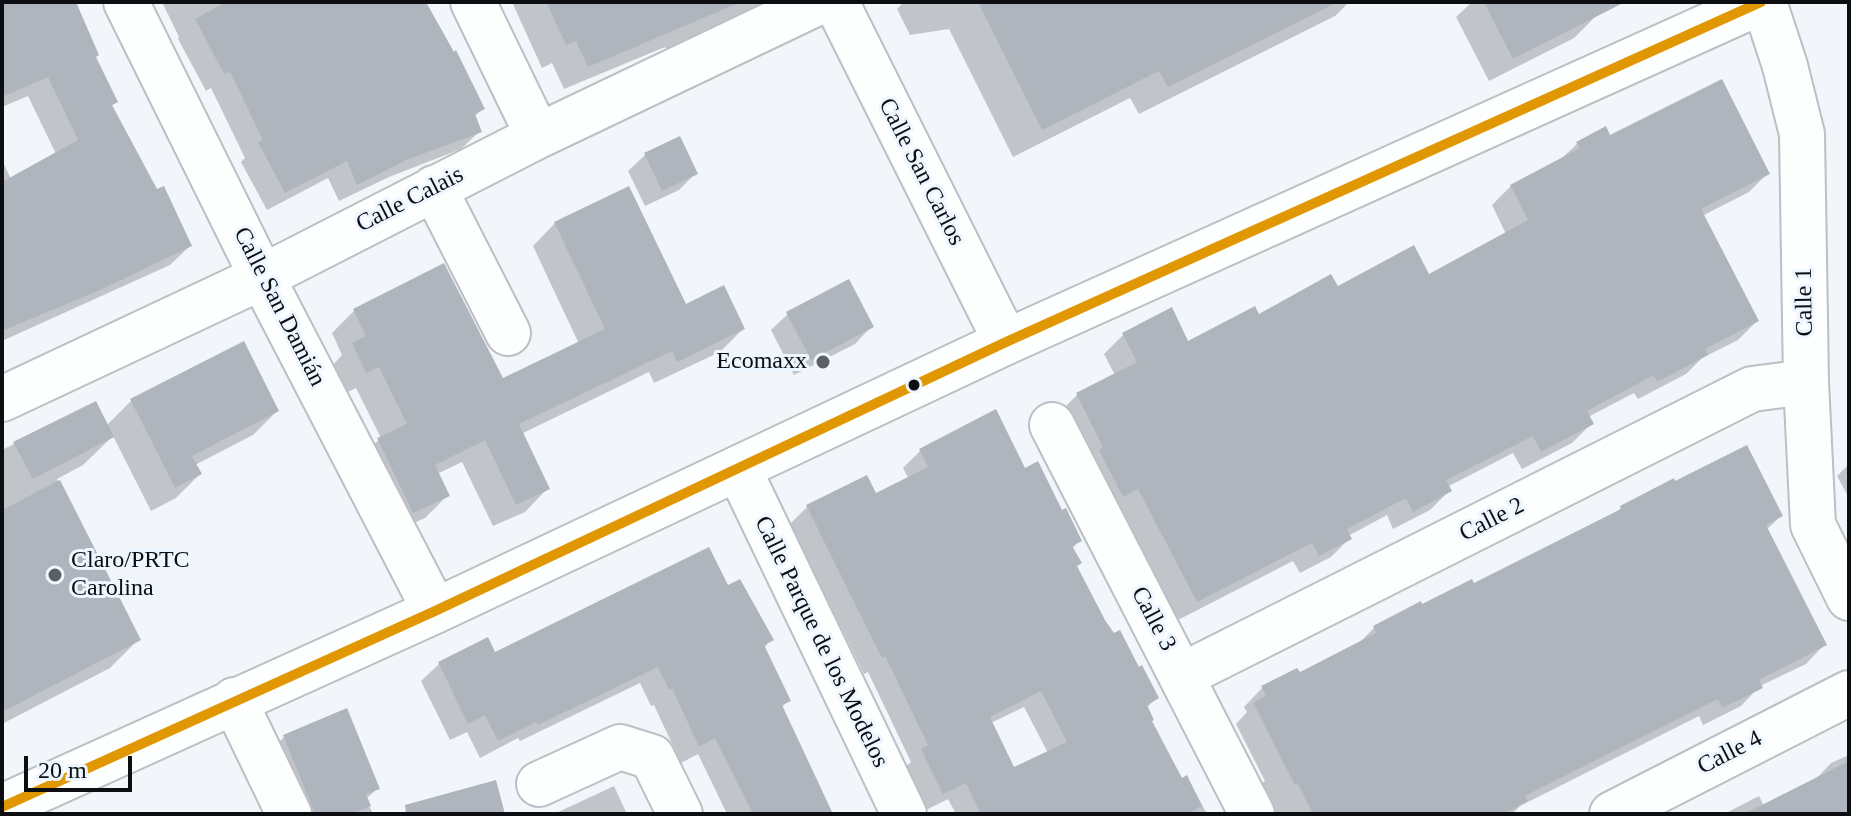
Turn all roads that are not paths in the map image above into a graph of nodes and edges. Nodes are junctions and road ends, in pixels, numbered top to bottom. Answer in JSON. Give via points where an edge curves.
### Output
{"nodes":[{"id":1,"x":126,"y":2,"type":"edge"},
{"id":2,"x":473,"y":2,"type":"edge"},
{"id":3,"x":819,"y":2,"type":"edge"},
{"id":4,"x":836,"y":2,"type":"edge"},
{"id":5,"x":1746,"y":5,"type":"edge"},
{"id":6,"x":538,"y":136,"type":"junction"},
{"id":7,"x":434,"y":188,"type":"junction"},
{"id":8,"x":262,"y":277,"type":"junction"},
{"id":9,"x":508,"y":333,"type":"dead end"},
{"id":10,"x":1006,"y":342,"type":"junction"},
{"id":11,"x":1806,"y":382,"type":"junction"},
{"id":12,"x":2,"y":399,"type":"edge"},
{"id":13,"x":1052,"y":425,"type":"dead end"},
{"id":14,"x":739,"y":470,"type":"junction"},
{"id":15,"x":1849,"y":598,"type":"edge"},
{"id":16,"x":435,"y":611,"type":"junction"},
{"id":17,"x":1183,"y":675,"type":"junction"},
{"id":18,"x":1849,"y":693,"type":"edge"},
{"id":19,"x":234,"y":700,"type":"junction"},
{"id":20,"x":539,"y":784,"type":"dead end"},
{"id":21,"x":2,"y":807,"type":"edge"},
{"id":22,"x":289,"y":814,"type":"edge"},
{"id":23,"x":680,"y":814,"type":"edge"},
{"id":24,"x":904,"y":814,"type":"edge"},
{"id":25,"x":1252,"y":814,"type":"edge"},
{"id":26,"x":1612,"y":814,"type":"edge"}],
"edges":[{"from":1,"to":8,"type":"street","name":"Calle San Damián"},
{"from":2,"to":6,"type":"street"},
{"from":3,"to":6,"type":"street","name":"Calle Calais"},
{"from":4,"to":10,"type":"street","name":"Calle San Carlos"},
{"from":5,"to":10,"type":"street"},
{"from":5,"to":11,"type":"street","name":"Calle 1","via":[[1785,66],[1802,134]]},
{"from":6,"to":7,"type":"street","name":"Calle Calais"},
{"from":7,"to":8,"type":"street","name":"Calle Calais"},
{"from":7,"to":9,"type":"street"},
{"from":8,"to":12,"type":"street","name":"Calle Calais"},
{"from":8,"to":16,"type":"street","name":"Calle San Damián"},
{"from":10,"to":14,"type":"street"},
{"from":11,"to":15,"type":"street","name":"Calle 1","via":[[1813,525]]},
{"from":11,"to":17,"type":"street","name":"Calle 2","via":[[1752,389]]},
{"from":13,"to":17,"type":"street","name":"Calle 3"},
{"from":14,"to":16,"type":"street"},
{"from":14,"to":24,"type":"street","name":"Calle Parque de los Modelos"},
{"from":16,"to":19,"type":"street"},
{"from":17,"to":25,"type":"street","name":"Calle 3"},
{"from":18,"to":26,"type":"street","name":"Calle 4"},
{"from":19,"to":21,"type":"street"},
{"from":19,"to":22,"type":"street"},
{"from":20,"to":23,"type":"street","via":[[620,747],[652,757]]}]}
